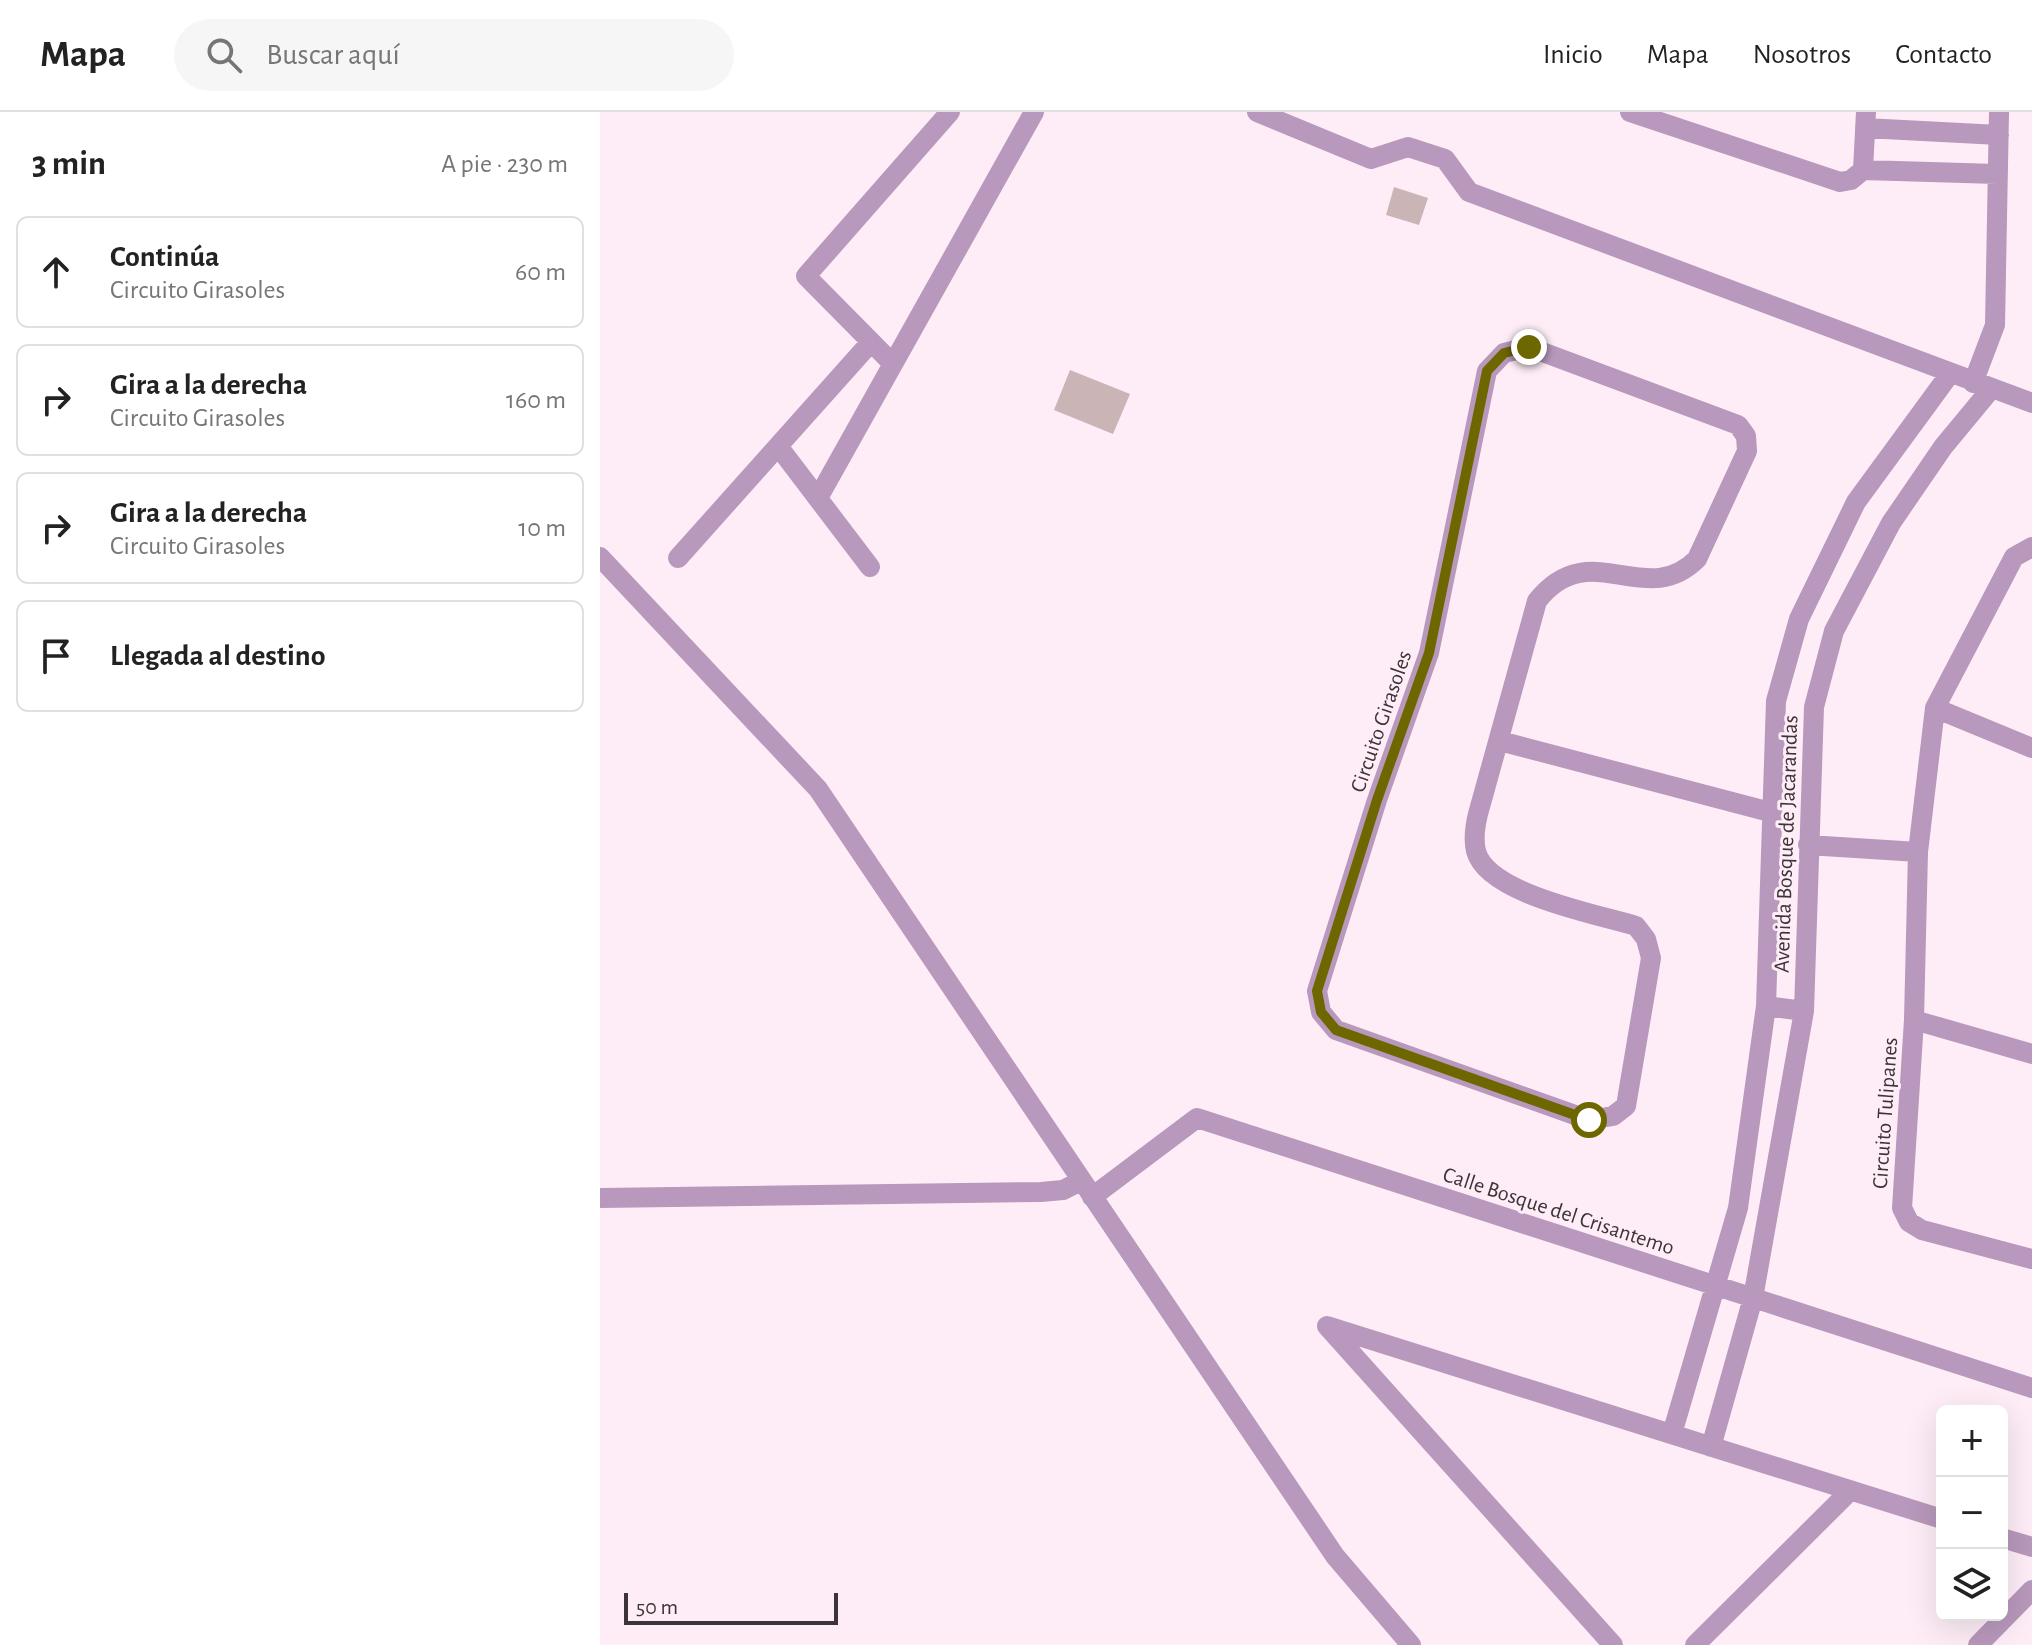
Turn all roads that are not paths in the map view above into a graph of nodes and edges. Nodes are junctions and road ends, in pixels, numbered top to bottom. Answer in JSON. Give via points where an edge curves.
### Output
{"nodes":[{"id":1,"x":950,"y":112,"type":"edge"},
{"id":2,"x":1034,"y":112,"type":"edge"},
{"id":3,"x":1257,"y":112,"type":"edge"},
{"id":4,"x":1630,"y":112,"type":"edge"},
{"id":5,"x":1999,"y":112,"type":"edge"},
{"id":6,"x":1866,"y":120,"type":"edge"},
{"id":7,"x":1999,"y":135,"type":"junction"},
{"id":8,"x":1863,"y":170,"type":"junction"},
{"id":9,"x":1997,"y":174,"type":"junction"},
{"id":10,"x":871,"y":342,"type":"junction"},
{"id":11,"x":893,"y":364,"type":"junction"},
{"id":12,"x":1949,"y":375,"type":"junction"},
{"id":13,"x":1982,"y":386,"type":"junction"},
{"id":14,"x":2032,"y":403,"type":"edge"},
{"id":15,"x":778,"y":446,"type":"junction"},
{"id":16,"x":818,"y":498,"type":"junction"},
{"id":17,"x":2032,"y":547,"type":"edge"},
{"id":18,"x":600,"y":557,"type":"edge"},
{"id":19,"x":678,"y":558,"type":"dead end"},
{"id":20,"x":870,"y":567,"type":"dead end"},
{"id":21,"x":1799,"y":619,"type":"junction"},
{"id":22,"x":1834,"y":631,"type":"junction"},
{"id":23,"x":1935,"y":708,"type":"junction"},
{"id":24,"x":1500,"y":741,"type":"junction"},
{"id":25,"x":2032,"y":748,"type":"edge"},
{"id":26,"x":1770,"y":812,"type":"junction"},
{"id":27,"x":1808,"y":845,"type":"junction"},
{"id":28,"x":1918,"y":852,"type":"junction"},
{"id":29,"x":1766,"y":1006,"type":"junction"},
{"id":30,"x":1804,"y":1011,"type":"junction"},
{"id":31,"x":1914,"y":1020,"type":"junction"},
{"id":32,"x":2032,"y":1054,"type":"edge"},
{"id":33,"x":1086,"y":1189,"type":"junction"},
{"id":34,"x":600,"y":1198,"type":"edge"},
{"id":35,"x":2032,"y":1259,"type":"edge"},
{"id":36,"x":1716,"y":1286,"type":"junction"},
{"id":37,"x":1753,"y":1298,"type":"junction"},
{"id":38,"x":2032,"y":1388,"type":"edge"},
{"id":39,"x":1672,"y":1434,"type":"junction"},
{"id":40,"x":1711,"y":1447,"type":"junction"},
{"id":41,"x":1850,"y":1491,"type":"junction"},
{"id":42,"x":1936,"y":1517,"type":"edge"},
{"id":43,"x":2008,"y":1540,"type":"edge"},
{"id":44,"x":2032,"y":1547,"type":"edge"},
{"id":45,"x":2032,"y":1590,"type":"edge"},
{"id":46,"x":1411,"y":1645,"type":"edge"},
{"id":47,"x":1613,"y":1645,"type":"edge"},
{"id":48,"x":1695,"y":1645,"type":"edge"},
{"id":49,"x":1978,"y":1645,"type":"edge"}],
"edges":[{"from":1,"to":10,"type":"street","via":[[806,276]]},
{"from":2,"to":11,"type":"street"},
{"from":3,"to":12,"type":"street","via":[[1371,159],[1408,147],[1445,159],[1469,192]]},
{"from":4,"to":8,"type":"street","via":[[1830,181],[1851,180]]},
{"from":5,"to":7,"type":"street","name":"Avenida Bosque de Jacarandas"},
{"from":6,"to":7,"type":"street"},
{"from":6,"to":8,"type":"street"},
{"from":7,"to":9,"type":"street","name":"Avenida Bosque de Jacarandas"},
{"from":8,"to":9,"type":"street"},
{"from":9,"to":13,"type":"street","name":"Avenida Bosque de Jacarandas","via":[[1995,325]]},
{"from":10,"to":11,"type":"street"},
{"from":10,"to":15,"type":"street"},
{"from":11,"to":16,"type":"street"},
{"from":12,"to":13,"type":"street"},
{"from":12,"to":21,"type":"street","name":"Avenida Bosque de Jacarandas","via":[[1856,502]]},
{"from":13,"to":14,"type":"street"},
{"from":13,"to":22,"type":"street","name":"Avenida Bosque de Jacarandas","via":[[1891,523]]},
{"from":15,"to":16,"type":"street"},
{"from":15,"to":19,"type":"street"},
{"from":16,"to":20,"type":"street"},
{"from":17,"to":23,"type":"street","name":"Circuito Tulipanes","via":[[2014,557]]},
{"from":18,"to":33,"type":"street","via":[[818,789]]},
{"from":21,"to":22,"type":"street"},
{"from":21,"to":26,"type":"street","name":"Avenida Bosque de Jacarandas","via":[[1776,701]]},
{"from":22,"to":27,"type":"street","name":"Avenida Bosque de Jacarandas","via":[[1814,707]]},
{"from":23,"to":25,"type":"street"},
{"from":23,"to":28,"type":"street","name":"Circuito Tulipanes"},
{"from":24,"to":24,"type":"street","name":"Circuito Girasoles","via":[[1537,601],[1549,585],[1564,575],[1589,570],[1660,580],[1683,573],[1697,559],[1747,451],[1738,425],[1529,347],[1504,353],[1487,371],[1429,653],[1317,991],[1321,1012],[1336,1030],[1589,1120],[1613,1116],[1626,1106],[1651,958],[1646,939],[1636,926],[1531,894],[1487,871],[1476,854],[1474,835]]},
{"from":24,"to":26,"type":"street"},
{"from":26,"to":29,"type":"street","name":"Avenida Bosque de Jacarandas"},
{"from":27,"to":28,"type":"street"},
{"from":27,"to":30,"type":"street","name":"Avenida Bosque de Jacarandas"},
{"from":28,"to":31,"type":"street","name":"Circuito Tulipanes"},
{"from":29,"to":30,"type":"street"},
{"from":29,"to":36,"type":"street","name":"Avenida Bosque de Jacarandas","via":[[1738,1208]]},
{"from":30,"to":37,"type":"street","name":"Avenida Bosque de Jacarandas"},
{"from":31,"to":32,"type":"street","name":"Circuito Tulipanes"},
{"from":31,"to":35,"type":"street","name":"Circuito Tulipanes","via":[[1902,1208],[1909,1222],[1922,1230]]},
{"from":33,"to":34,"type":"street"},
{"from":33,"to":36,"type":"street","name":"Calle Bosque del Crisantemo","via":[[1197,1118]]},
{"from":33,"to":46,"type":"street","via":[[1335,1556]]},
{"from":36,"to":37,"type":"street","name":"Calle Bosque del Crisantemo"},
{"from":36,"to":39,"type":"street","name":"Avenida Bosque de Jacarandas"},
{"from":37,"to":38,"type":"street","name":"Calle Bosque del Crisantemo"},
{"from":37,"to":40,"type":"street","name":"Avenida Bosque de Jacarandas"},
{"from":39,"to":40,"type":"street"},
{"from":39,"to":47,"type":"street","via":[[1327,1326]]},
{"from":40,"to":41,"type":"street"},
{"from":41,"to":42,"type":"street"},
{"from":41,"to":48,"type":"street"},
{"from":43,"to":44,"type":"street"},
{"from":45,"to":49,"type":"street"}]}
